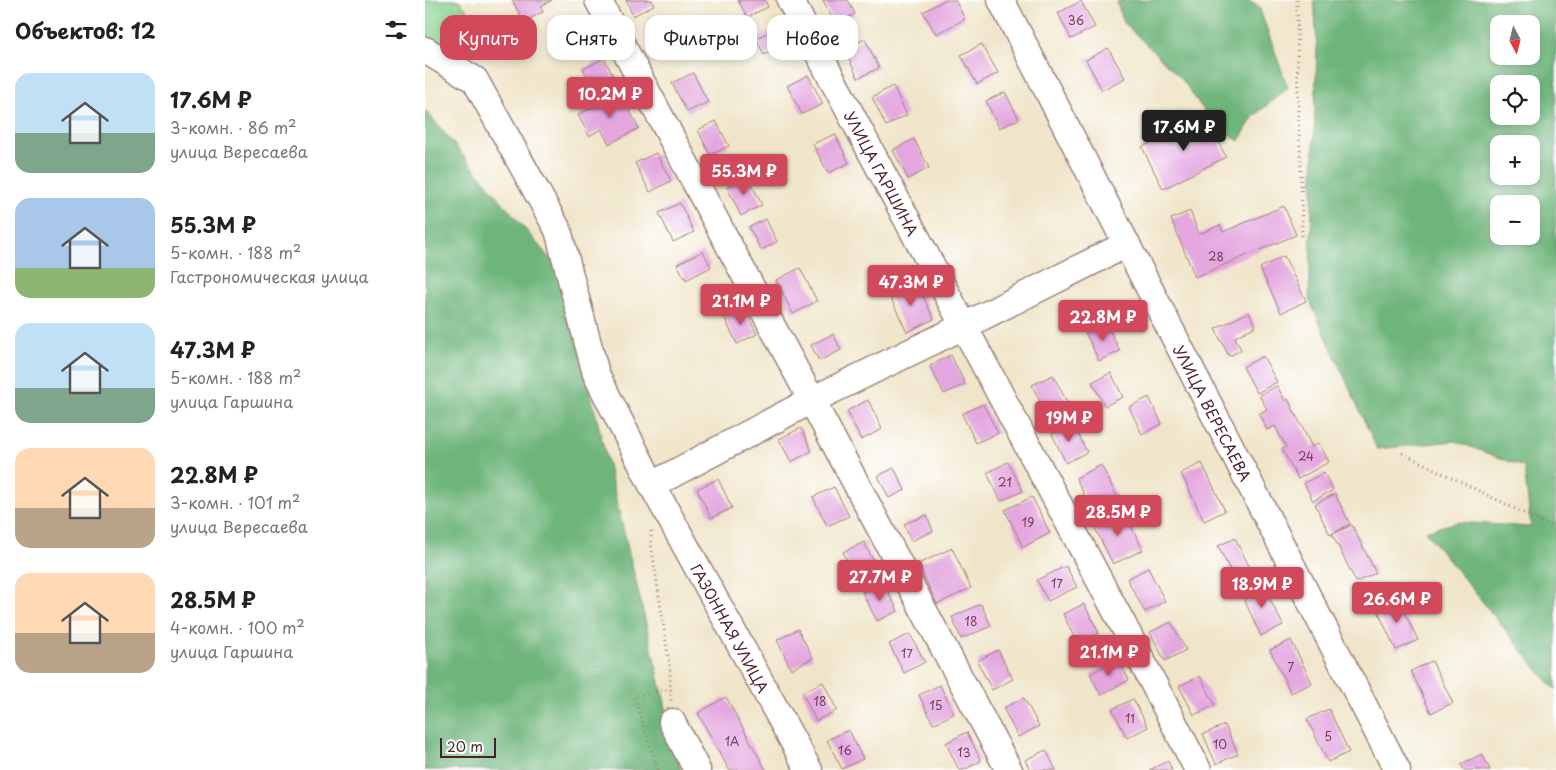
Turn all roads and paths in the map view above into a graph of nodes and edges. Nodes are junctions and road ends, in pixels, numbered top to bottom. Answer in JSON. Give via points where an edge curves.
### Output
{"nodes":[{"id":1,"x":597,"y":0,"type":"edge"},
{"id":2,"x":790,"y":0,"type":"edge"},
{"id":3,"x":1001,"y":0,"type":"edge"},
{"id":4,"x":1297,"y":0,"type":"edge"},
{"id":5,"x":425,"y":50,"type":"edge"},
{"id":6,"x":1302,"y":239,"type":"dead end"},
{"id":7,"x":1127,"y":244,"type":"junction"},
{"id":8,"x":964,"y":326,"type":"junction"},
{"id":9,"x":812,"y":400,"type":"junction"},
{"id":10,"x":1402,"y":453,"type":"dead end"},
{"id":11,"x":652,"y":485,"type":"junction"},
{"id":12,"x":651,"y":524,"type":"dead end"},
{"id":13,"x":1556,"y":529,"type":"edge"},
{"id":14,"x":671,"y":689,"type":"junction"},
{"id":15,"x":672,"y":722,"type":"joint"},
{"id":16,"x":1392,"y":768,"type":"edge"},
{"id":17,"x":659,"y":770,"type":"edge"},
{"id":18,"x":697,"y":770,"type":"edge"},
{"id":19,"x":809,"y":770,"type":"edge"},
{"id":20,"x":1009,"y":770,"type":"edge"},
{"id":21,"x":1198,"y":770,"type":"edge"}],
"edges":[{"from":1,"to":9,"type":"street"},
{"from":2,"to":8,"type":"street","name":"УЛИЦА ГАРШИНА"},
{"from":3,"to":7,"type":"street","name":"УЛИЦА ВЕРЕСАЕВА"},
{"from":4,"to":6,"type":"path"},
{"from":5,"to":11,"type":"street","name":"ГАЗОННАЯ УЛИЦА","via":[[475,80],[558,230],[596,374]]},
{"from":7,"to":8,"type":"street"},
{"from":7,"to":16,"type":"street","name":"УЛИЦА ВЕРЕСАЕВА"},
{"from":8,"to":9,"type":"street"},
{"from":8,"to":21,"type":"street","name":"УЛИЦА ГАРШИНА"},
{"from":9,"to":11,"type":"street"},
{"from":9,"to":20,"type":"street"},
{"from":10,"to":13,"type":"path"},
{"from":11,"to":19,"type":"street","name":"ГАЗОННАЯ УЛИЦА"},
{"from":12,"to":14,"type":"path"},
{"from":14,"to":15,"type":"path"},
{"from":14,"to":17,"type":"path","via":[[634,696]]},
{"from":15,"to":18,"type":"street"}]}
